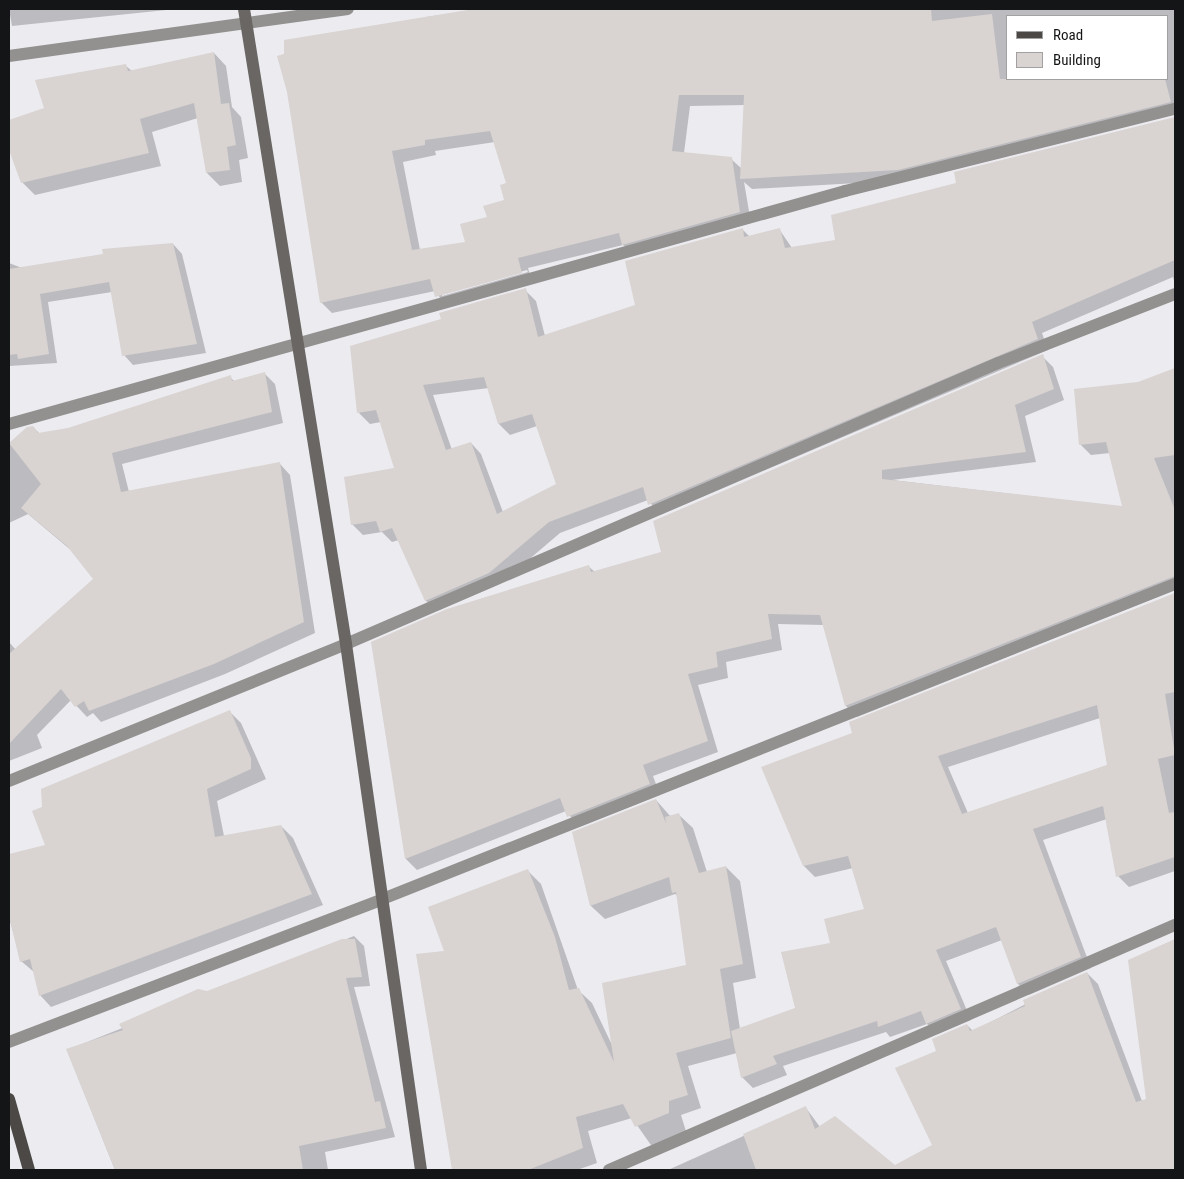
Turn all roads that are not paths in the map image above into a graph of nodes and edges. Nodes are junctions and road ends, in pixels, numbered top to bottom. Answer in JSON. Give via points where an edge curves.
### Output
{"nodes":[{"id":1,"x":244,"y":9,"type":"edge"},
{"id":2,"x":348,"y":9,"type":"edge"},
{"id":3,"x":247,"y":24,"type":"junction"},
{"id":4,"x":9,"y":56,"type":"edge"},
{"id":5,"x":1175,"y":109,"type":"edge"},
{"id":6,"x":1175,"y":294,"type":"edge"},
{"id":7,"x":297,"y":347,"type":"junction"},
{"id":8,"x":9,"y":424,"type":"edge"},
{"id":9,"x":1175,"y":584,"type":"edge"},
{"id":10,"x":346,"y":644,"type":"junction"},
{"id":11,"x":9,"y":781,"type":"edge"},
{"id":12,"x":380,"y":900,"type":"junction"},
{"id":13,"x":1175,"y":925,"type":"edge"},
{"id":14,"x":9,"y":1042,"type":"edge"},
{"id":15,"x":9,"y":1099,"type":"edge"},
{"id":16,"x":29,"y":1170,"type":"edge"},
{"id":17,"x":421,"y":1170,"type":"edge"},
{"id":18,"x":610,"y":1170,"type":"edge"}],
"edges":[{"from":1,"to":3,"type":"main road"},
{"from":2,"to":3,"type":"street"},
{"from":3,"to":4,"type":"street"},
{"from":3,"to":7,"type":"main road"},
{"from":5,"to":7,"type":"street","via":[[845,191]]},
{"from":6,"to":10,"type":"street","via":[[998,363]]},
{"from":7,"to":8,"type":"street"},
{"from":7,"to":10,"type":"main road"},
{"from":9,"to":12,"type":"street"},
{"from":10,"to":11,"type":"street"},
{"from":10,"to":12,"type":"main road"},
{"from":12,"to":14,"type":"street"},
{"from":12,"to":17,"type":"main road"},
{"from":13,"to":18,"type":"street"},
{"from":15,"to":16,"type":"main road"}]}
